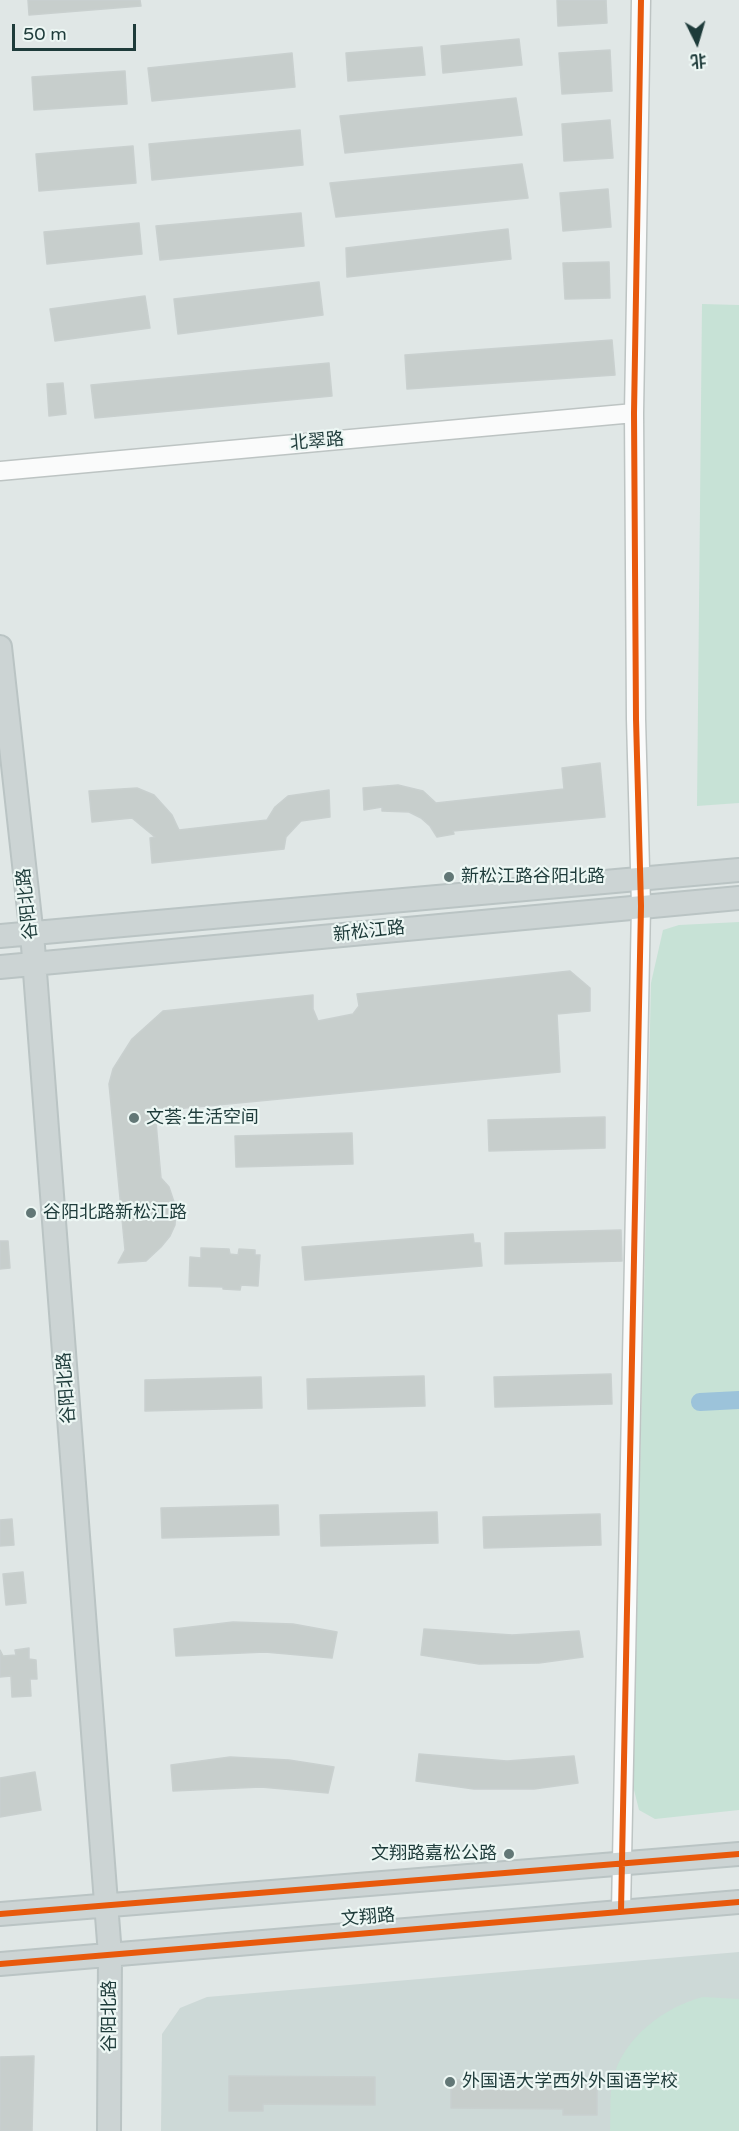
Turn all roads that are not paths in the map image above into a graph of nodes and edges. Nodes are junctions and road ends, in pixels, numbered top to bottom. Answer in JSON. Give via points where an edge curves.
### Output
{"nodes":[{"id":1,"x":641,"y":0,"type":"edge"},
{"id":2,"x":634,"y":413,"type":"junction"},
{"id":3,"x":0,"y":471,"type":"edge"},
{"id":4,"x":0,"y":647,"type":"edge"},
{"id":5,"x":739,"y":870,"type":"edge"},
{"id":6,"x":640,"y":879,"type":"junction"},
{"id":7,"x":739,"y":898,"type":"edge"},
{"id":8,"x":641,"y":906,"type":"junction"},
{"id":9,"x":32,"y":933,"type":"junction"},
{"id":10,"x":0,"y":936,"type":"edge"},
{"id":11,"x":34,"y":964,"type":"junction"},
{"id":12,"x":0,"y":967,"type":"edge"},
{"id":13,"x":739,"y":1854,"type":"edge"},
{"id":14,"x":622,"y":1863,"type":"junction"},
{"id":15,"x":739,"y":1902,"type":"edge"},
{"id":16,"x":106,"y":1906,"type":"junction"},
{"id":17,"x":621,"y":1911,"type":"junction"},
{"id":18,"x":0,"y":1914,"type":"edge"},
{"id":19,"x":110,"y":1955,"type":"junction"},
{"id":20,"x":0,"y":1964,"type":"edge"},
{"id":21,"x":109,"y":2131,"type":"edge"}],
"edges":[{"from":1,"to":2,"type":"street"},
{"from":2,"to":3,"type":"street","name":"北翠路"},
{"from":2,"to":6,"type":"street"},
{"from":4,"to":9,"type":"main road","name":"谷阳北路"},
{"from":5,"to":6,"type":"main road","name":"新松江路"},
{"from":6,"to":8,"type":"street"},
{"from":6,"to":9,"type":"main road","name":"新松江路"},
{"from":7,"to":8,"type":"main road","name":"新松江路"},
{"from":8,"to":11,"type":"main road","name":"新松江路"},
{"from":8,"to":14,"type":"street"},
{"from":9,"to":10,"type":"main road","name":"新松江路"},
{"from":9,"to":11,"type":"main road","name":"谷阳北路"},
{"from":11,"to":12,"type":"main road","name":"新松江路"},
{"from":11,"to":16,"type":"main road","name":"谷阳北路"},
{"from":13,"to":14,"type":"main road","name":"文翔路"},
{"from":14,"to":16,"type":"main road","name":"文翔路"},
{"from":14,"to":17,"type":"street"},
{"from":15,"to":17,"type":"main road","name":"文翔路"},
{"from":16,"to":18,"type":"main road","name":"文翔路"},
{"from":16,"to":19,"type":"main road","name":"谷阳北路"},
{"from":17,"to":19,"type":"main road","name":"文翔路"},
{"from":19,"to":20,"type":"main road","name":"文翔路"},
{"from":19,"to":21,"type":"main road","name":"谷阳北路"}]}
